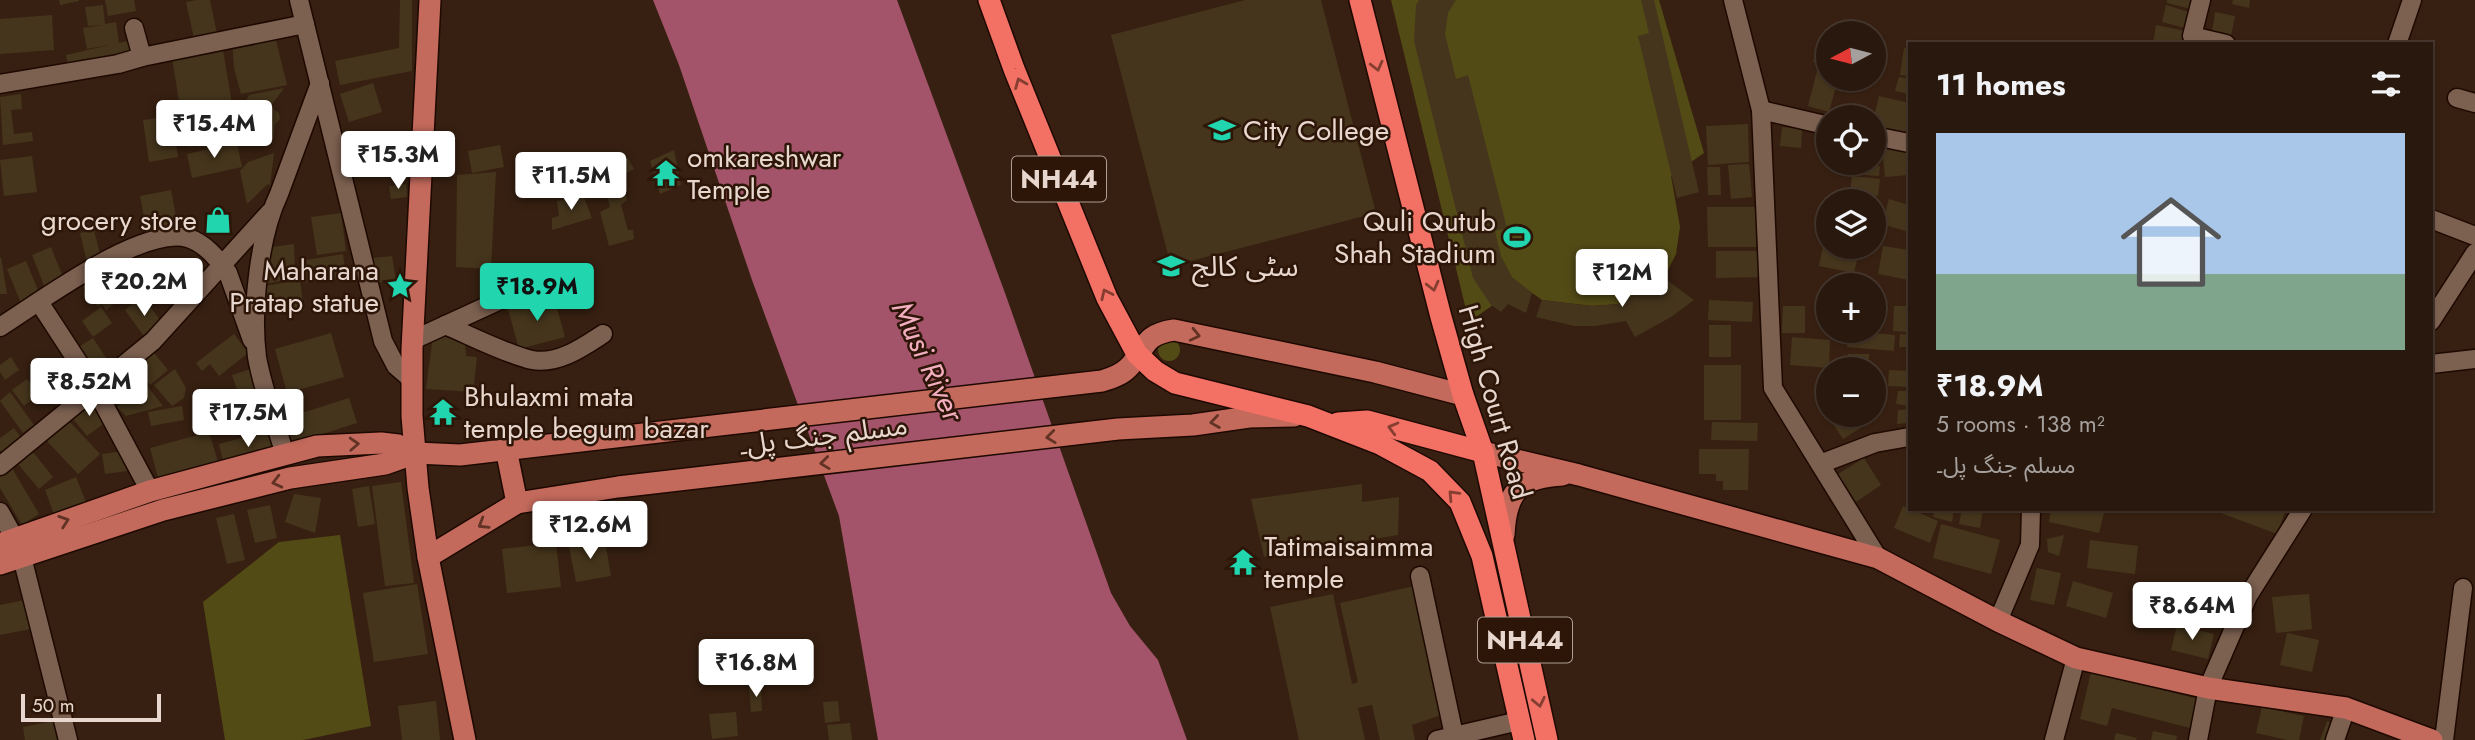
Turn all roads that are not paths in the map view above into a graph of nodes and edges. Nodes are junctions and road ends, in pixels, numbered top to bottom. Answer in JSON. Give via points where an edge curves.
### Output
{"nodes":[{"id":1,"x":299,"y":0,"type":"edge"},
{"id":2,"x":430,"y":0,"type":"edge"},
{"id":3,"x":989,"y":0,"type":"edge"},
{"id":4,"x":1360,"y":0,"type":"edge"},
{"id":5,"x":1734,"y":0,"type":"edge"},
{"id":6,"x":2201,"y":0,"type":"edge"},
{"id":7,"x":2412,"y":0,"type":"edge"},
{"id":8,"x":305,"y":24,"type":"junction"},
{"id":9,"x":134,"y":28,"type":"dead end"},
{"id":10,"x":2191,"y":40,"type":"edge"},
{"id":11,"x":2208,"y":42,"type":"edge"},
{"id":12,"x":2398,"y":42,"type":"edge"},
{"id":13,"x":142,"y":57,"type":"junction"},
{"id":14,"x":320,"y":83,"type":"junction"},
{"id":15,"x":0,"y":84,"type":"edge"},
{"id":16,"x":2457,"y":98,"type":"dead end"},
{"id":17,"x":2475,"y":103,"type":"edge"},
{"id":18,"x":1761,"y":110,"type":"junction"},
{"id":19,"x":1816,"y":123,"type":"edge"},
{"id":20,"x":1886,"y":138,"type":"edge"},
{"id":21,"x":1908,"y":143,"type":"edge"},
{"id":22,"x":271,"y":211,"type":"junction"},
{"id":23,"x":2433,"y":220,"type":"edge"},
{"id":24,"x":2475,"y":236,"type":"edge"},
{"id":25,"x":2475,"y":253,"type":"edge"},
{"id":26,"x":222,"y":265,"type":"junction"},
{"id":27,"x":522,"y":290,"type":"dead end"},
{"id":28,"x":39,"y":302,"type":"junction"},
{"id":29,"x":2433,"y":318,"type":"edge"},
{"id":30,"x":446,"y":325,"type":"junction"},
{"id":31,"x":0,"y":327,"type":"edge"},
{"id":32,"x":603,"y":334,"type":"dead end"},
{"id":33,"x":412,"y":340,"type":"junction"},
{"id":34,"x":1138,"y":354,"type":"junction"},
{"id":35,"x":257,"y":357,"type":"junction"},
{"id":36,"x":2475,"y":359,"type":"edge"},
{"id":37,"x":2433,"y":363,"type":"edge"},
{"id":38,"x":411,"y":379,"type":"junction"},
{"id":39,"x":95,"y":388,"type":"junction"},
{"id":40,"x":1463,"y":395,"type":"junction"},
{"id":41,"x":1308,"y":416,"type":"junction"},
{"id":42,"x":1332,"y":424,"type":"junction"},
{"id":43,"x":1908,"y":437,"type":"edge"},
{"id":44,"x":506,"y":449,"type":"junction"},
{"id":45,"x":1483,"y":452,"type":"junction"},
{"id":46,"x":416,"y":453,"type":"junction"},
{"id":47,"x":285,"y":455,"type":"junction"},
{"id":48,"x":1820,"y":464,"type":"junction"},
{"id":49,"x":0,"y":466,"type":"edge"},
{"id":50,"x":1579,"y":475,"type":"junction"},
{"id":51,"x":150,"y":491,"type":"junction"},
{"id":52,"x":517,"y":503,"type":"junction"},
{"id":53,"x":2031,"y":511,"type":"edge"},
{"id":54,"x":2301,"y":511,"type":"edge"},
{"id":55,"x":0,"y":512,"type":"edge"},
{"id":56,"x":1504,"y":540,"type":"junction"},
{"id":57,"x":12,"y":547,"type":"edge"},
{"id":58,"x":428,"y":557,"type":"junction"},
{"id":59,"x":1878,"y":558,"type":"junction"},
{"id":60,"x":0,"y":564,"type":"edge"},
{"id":61,"x":1420,"y":576,"type":"dead end"},
{"id":62,"x":2463,"y":588,"type":"dead end"},
{"id":63,"x":1998,"y":621,"type":"junction"},
{"id":64,"x":2076,"y":658,"type":"junction"},
{"id":65,"x":2208,"y":688,"type":"junction"},
{"id":66,"x":2346,"y":708,"type":"junction"},
{"id":67,"x":1521,"y":731,"type":"edge"},
{"id":68,"x":1449,"y":739,"type":"edge"},
{"id":69,"x":68,"y":740,"type":"edge"},
{"id":70,"x":465,"y":740,"type":"edge"},
{"id":71,"x":1547,"y":740,"type":"edge"},
{"id":72,"x":2054,"y":740,"type":"edge"},
{"id":73,"x":2198,"y":740,"type":"edge"},
{"id":74,"x":2335,"y":740,"type":"edge"},
{"id":75,"x":2432,"y":740,"type":"edge"},
{"id":76,"x":2444,"y":740,"type":"edge"}],
"edges":[{"from":1,"to":8,"type":"street"},
{"from":2,"to":33,"type":"main road"},
{"from":34,"to":3,"type":"highway","number":"NH44","one_way":true,"via":[[1107,298]]},
{"from":4,"to":40,"type":"highway","name":"High Court Road","number":"NH44","one_way":true},
{"from":5,"to":18,"type":"street"},
{"from":6,"to":10,"type":"street"},
{"from":7,"to":12,"type":"street"},
{"from":8,"to":13,"type":"street"},
{"from":8,"to":14,"type":"street"},
{"from":9,"to":13,"type":"street"},
{"from":10,"to":11,"type":"street"},
{"from":13,"to":15,"type":"street"},
{"from":14,"to":22,"type":"street"},
{"from":14,"to":38,"type":"street","via":[[383,341],[396,366]]},
{"from":16,"to":17,"type":"street"},
{"from":18,"to":19,"type":"street"},
{"from":18,"to":48,"type":"street","via":[[1773,388]]},
{"from":20,"to":21,"type":"street"},
{"from":22,"to":26,"type":"street"},
{"from":22,"to":35,"type":"street","via":[[256,288]]},
{"from":23,"to":24,"type":"street"},
{"from":25,"to":29,"type":"street"},
{"from":26,"to":28,"type":"street","via":[[188,238],[148,241],[102,262]]},
{"from":26,"to":35,"type":"street"},
{"from":26,"to":39,"type":"street","via":[[153,341]]},
{"from":27,"to":30,"type":"street"},
{"from":28,"to":31,"type":"street"},
{"from":28,"to":39,"type":"street"},
{"from":30,"to":32,"type":"street","via":[[534,360],[558,358]]},
{"from":30,"to":33,"type":"street"},
{"from":33,"to":38,"type":"main road"},
{"from":34,"to":40,"type":"main road","one_way":true,"via":[[1159,332],[1174,330]]},
{"from":34,"to":41,"type":"highway","number":"NH44","via":[[1175,383]]},
{"from":34,"to":44,"type":"main road","name":"مسلم جنگ پل۔","via":[[1129,367],[1102,381]]},
{"from":35,"to":47,"type":"street"},
{"from":36,"to":37,"type":"street"},
{"from":38,"to":46,"type":"main road"},
{"from":39,"to":49,"type":"street"},
{"from":39,"to":51,"type":"street"},
{"from":40,"to":45,"type":"highway","name":"High Court Road","number":"NH44"},
{"from":41,"to":42,"type":"highway","number":"NH44"},
{"from":41,"to":52,"type":"main road","name":"مسلم جنگ پل۔","one_way":true,"via":[[1118,429],[618,487]]},
{"from":45,"to":42,"type":"highway","one_way":true,"via":[[1367,421]]},
{"from":67,"to":42,"type":"highway","number":"NH44","one_way":true,"via":[[1482,556],[1460,502],[1430,471]]},
{"from":43,"to":48,"type":"street","via":[[1875,443]]},
{"from":44,"to":46,"type":"main road","name":"مسلم جنگ پل۔","via":[[460,455]]},
{"from":44,"to":52,"type":"main road"},
{"from":45,"to":50,"type":"main road"},
{"from":45,"to":56,"type":"highway","name":"High Court Road","number":"NH44"},
{"from":47,"to":46,"type":"main road","one_way":true,"via":[[317,446],[381,443]]},
{"from":46,"to":57,"type":"main road","one_way":true,"via":[[385,464],[290,478]]},
{"from":46,"to":58,"type":"main road"},
{"from":47,"to":51,"type":"main road"},
{"from":48,"to":59,"type":"street"},
{"from":50,"to":56,"type":"main road","via":[[1525,483],[1505,510]]},
{"from":50,"to":59,"type":"main road"},
{"from":57,"to":51,"type":"main road","one_way":true},
{"from":52,"to":58,"type":"main road","one_way":true},
{"from":53,"to":63,"type":"street","via":[[2030,545]]},
{"from":54,"to":65,"type":"street","via":[[2248,596]]},
{"from":55,"to":57,"type":"street"},
{"from":56,"to":71,"type":"highway","name":"High Court Road","number":"NH44","one_way":true},
{"from":57,"to":60,"type":"main road"},
{"from":57,"to":69,"type":"street"},
{"from":58,"to":70,"type":"main road"},
{"from":59,"to":63,"type":"main road"},
{"from":61,"to":68,"type":"street"},
{"from":62,"to":76,"type":"street"},
{"from":63,"to":64,"type":"main road"},
{"from":64,"to":65,"type":"main road"},
{"from":64,"to":72,"type":"street"},
{"from":65,"to":66,"type":"main road"},
{"from":65,"to":73,"type":"street"},
{"from":66,"to":74,"type":"street"},
{"from":66,"to":75,"type":"main road"},
{"from":67,"to":68,"type":"street"}]}
